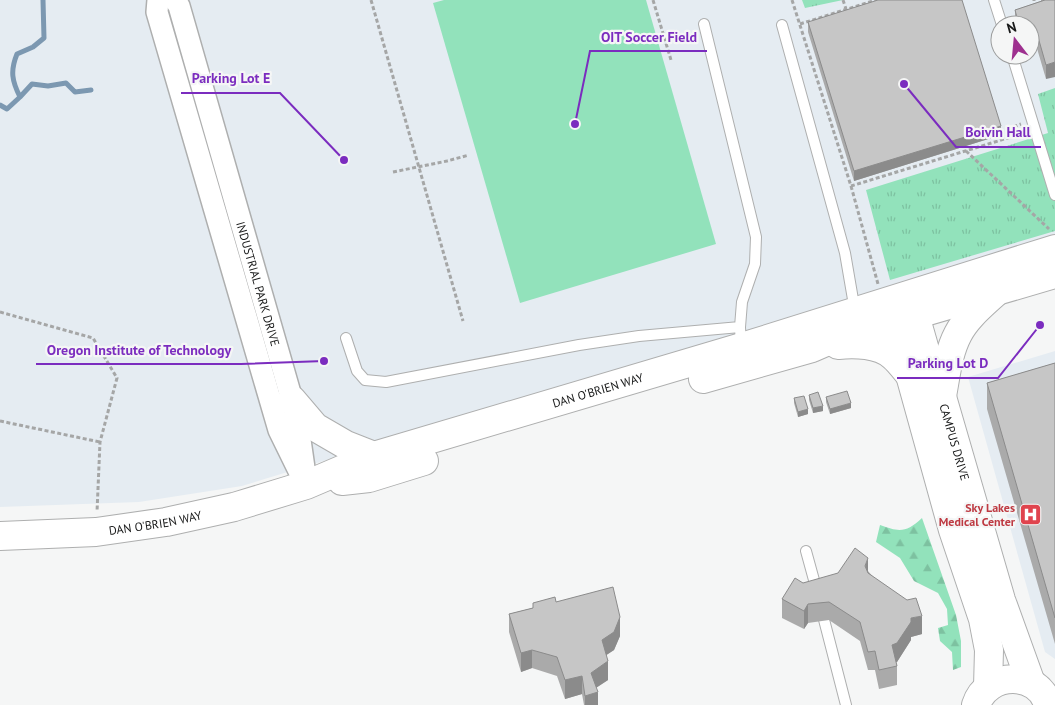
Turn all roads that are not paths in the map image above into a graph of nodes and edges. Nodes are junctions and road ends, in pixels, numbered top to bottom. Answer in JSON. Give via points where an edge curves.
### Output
{"nodes":[{"id":1,"x":158,"y":0,"type":"edge"},
{"id":2,"x":175,"y":0,"type":"edge"},
{"id":3,"x":994,"y":0,"type":"edge"},
{"id":4,"x":999,"y":15,"type":"edge"},
{"id":5,"x":704,"y":24,"type":"dead end"},
{"id":6,"x":782,"y":25,"type":"dead end"},
{"id":7,"x":1015,"y":65,"type":"edge"},
{"id":8,"x":1055,"y":195,"type":"edge"},
{"id":9,"x":1055,"y":250,"type":"edge"},
{"id":10,"x":1055,"y":274,"type":"edge"},
{"id":11,"x":998,"y":291,"type":"junction"},
{"id":12,"x":898,"y":307,"type":"junction"},
{"id":13,"x":855,"y":312,"type":"junction"},
{"id":14,"x":346,"y":338,"type":"dead end"},
{"id":15,"x":743,"y":347,"type":"junction"},
{"id":16,"x":812,"y":348,"type":"junction"},
{"id":17,"x":909,"y":375,"type":"junction"},
{"id":18,"x":942,"y":397,"type":"junction"},
{"id":19,"x":292,"y":400,"type":"junction"},
{"id":20,"x":374,"y":456,"type":"junction"},
{"id":21,"x":306,"y":485,"type":"junction"},
{"id":22,"x":0,"y":536,"type":"edge"},
{"id":23,"x":806,"y":551,"type":"dead end"},
{"id":24,"x":1043,"y":691,"type":"edge"},
{"id":25,"x":976,"y":699,"type":"edge"},
{"id":26,"x":846,"y":705,"type":"edge"}],
"edges":[{"from":1,"to":21,"type":"street","name":"INDUSTRIAL PARK DRIVE","via":[[157,12],[279,430]]},
{"from":2,"to":19,"type":"street","name":"INDUSTRIAL PARK DRIVE"},
{"from":3,"to":4,"type":"lane"},
{"from":5,"to":15,"type":"lane","via":[[756,237],[755,264],[742,302]]},
{"from":6,"to":13,"type":"lane","via":[[845,253]]},
{"from":7,"to":8,"type":"lane"},
{"from":9,"to":12,"type":"street"},
{"from":10,"to":11,"type":"street"},
{"from":11,"to":12,"type":"street"},
{"from":11,"to":18,"type":"street","via":[[974,313],[958,334],[949,358]]},
{"from":12,"to":13,"type":"street","name":"DAN O'BRIEN WAY"},
{"from":12,"to":16,"type":"street","name":"DAN O'BRIEN WAY"},
{"from":12,"to":17,"type":"street","name":"CAMPUS DRIVE"},
{"from":12,"to":18,"type":"street","name":"CAMPUS DRIVE","via":[[929,364]]},
{"from":13,"to":15,"type":"street","name":"DAN O'BRIEN WAY"},
{"from":14,"to":15,"type":"lane","via":[[357,371],[366,380],[386,382],[639,336]]},
{"from":15,"to":16,"type":"street","name":"DAN O'BRIEN WAY"},
{"from":15,"to":20,"type":"street","name":"DAN O'BRIEN WAY"},
{"from":15,"to":21,"type":"street","name":"DAN O'BRIEN WAY","via":[[369,478]]},
{"from":16,"to":17,"type":"street","via":[[847,344],[877,347],[892,355]]},
{"from":17,"to":25,"type":"street","name":"CAMPUS DRIVE","via":[[953,530],[983,619],[989,650]]},
{"from":18,"to":24,"type":"street","name":"CAMPUS DRIVE","via":[[1001,600]]},
{"from":19,"to":20,"type":"street","via":[[315,427]]},
{"from":19,"to":21,"type":"street","name":"INDUSTRIAL PARK DRIVE"},
{"from":20,"to":21,"type":"street","name":"DAN O'BRIEN WAY"},
{"from":21,"to":22,"type":"street","name":"DAN O'BRIEN WAY","via":[[234,507],[166,522],[96,532]]},
{"from":23,"to":26,"type":"lane"},
{"from":24,"to":25,"type":"street","via":[[1019,679],[1009,678],[999,680]]}]}
